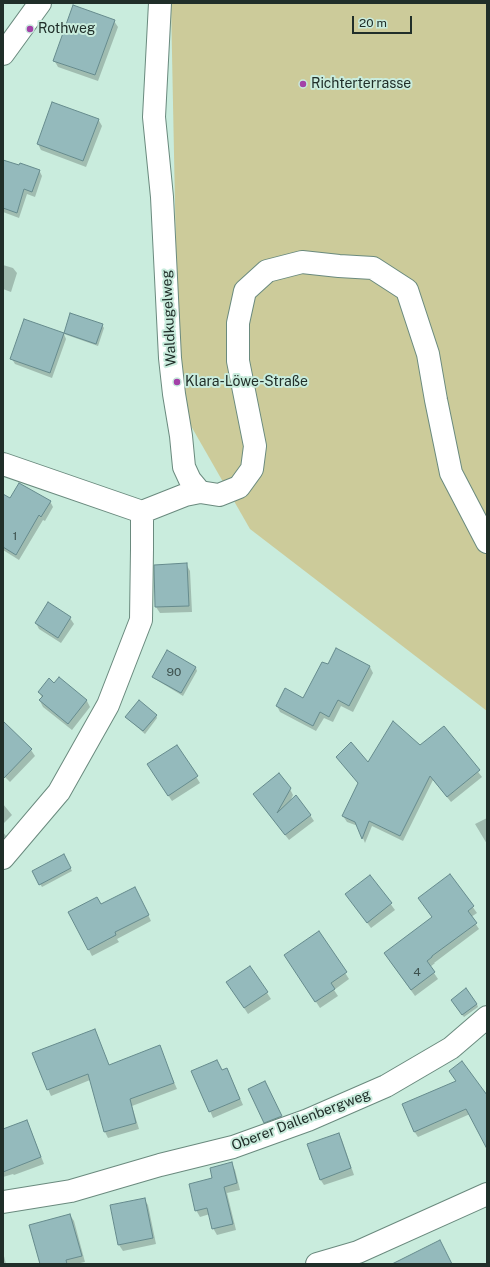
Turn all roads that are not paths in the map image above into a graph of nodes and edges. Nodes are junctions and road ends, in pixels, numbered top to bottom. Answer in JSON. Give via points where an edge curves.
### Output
{"nodes":[{"id":1,"x":40,"y":3,"type":"edge"},
{"id":2,"x":160,"y":3,"type":"edge"},
{"id":3,"x":3,"y":54,"type":"edge"},
{"id":4,"x":3,"y":464,"type":"edge"},
{"id":5,"x":200,"y":492,"type":"junction"},
{"id":6,"x":142,"y":512,"type":"junction"},
{"id":7,"x":487,"y":542,"type":"edge"},
{"id":8,"x":3,"y":858,"type":"edge"},
{"id":9,"x":487,"y":1017,"type":"edge"},
{"id":10,"x":487,"y":1194,"type":"edge"},
{"id":11,"x":3,"y":1202,"type":"edge"},
{"id":12,"x":361,"y":1258,"type":"edge"},
{"id":13,"x":317,"y":1264,"type":"edge"}],
"edges":[{"from":1,"to":3,"type":"street"},
{"from":2,"to":5,"type":"street","name":"Waldkugelweg","via":[[154,117],[162,198],[171,365],[184,467]]},
{"from":4,"to":6,"type":"street"},
{"from":5,"to":6,"type":"street","via":[[185,495]]},
{"from":5,"to":7,"type":"street","via":[[219,495],[239,487],[252,469],[255,446],[238,361],[238,323],[245,290],[266,271],[302,262],[373,268],[407,290],[428,354],[451,473]]},
{"from":6,"to":8,"type":"street","via":[[141,620],[108,705],[59,792]]},
{"from":9,"to":11,"type":"street","name":"Oberer Dallenbergweg","via":[[451,1048],[386,1086],[308,1120],[233,1147],[71,1191]]},
{"from":10,"to":12,"type":"street"},
{"from":12,"to":13,"type":"street"}]}
